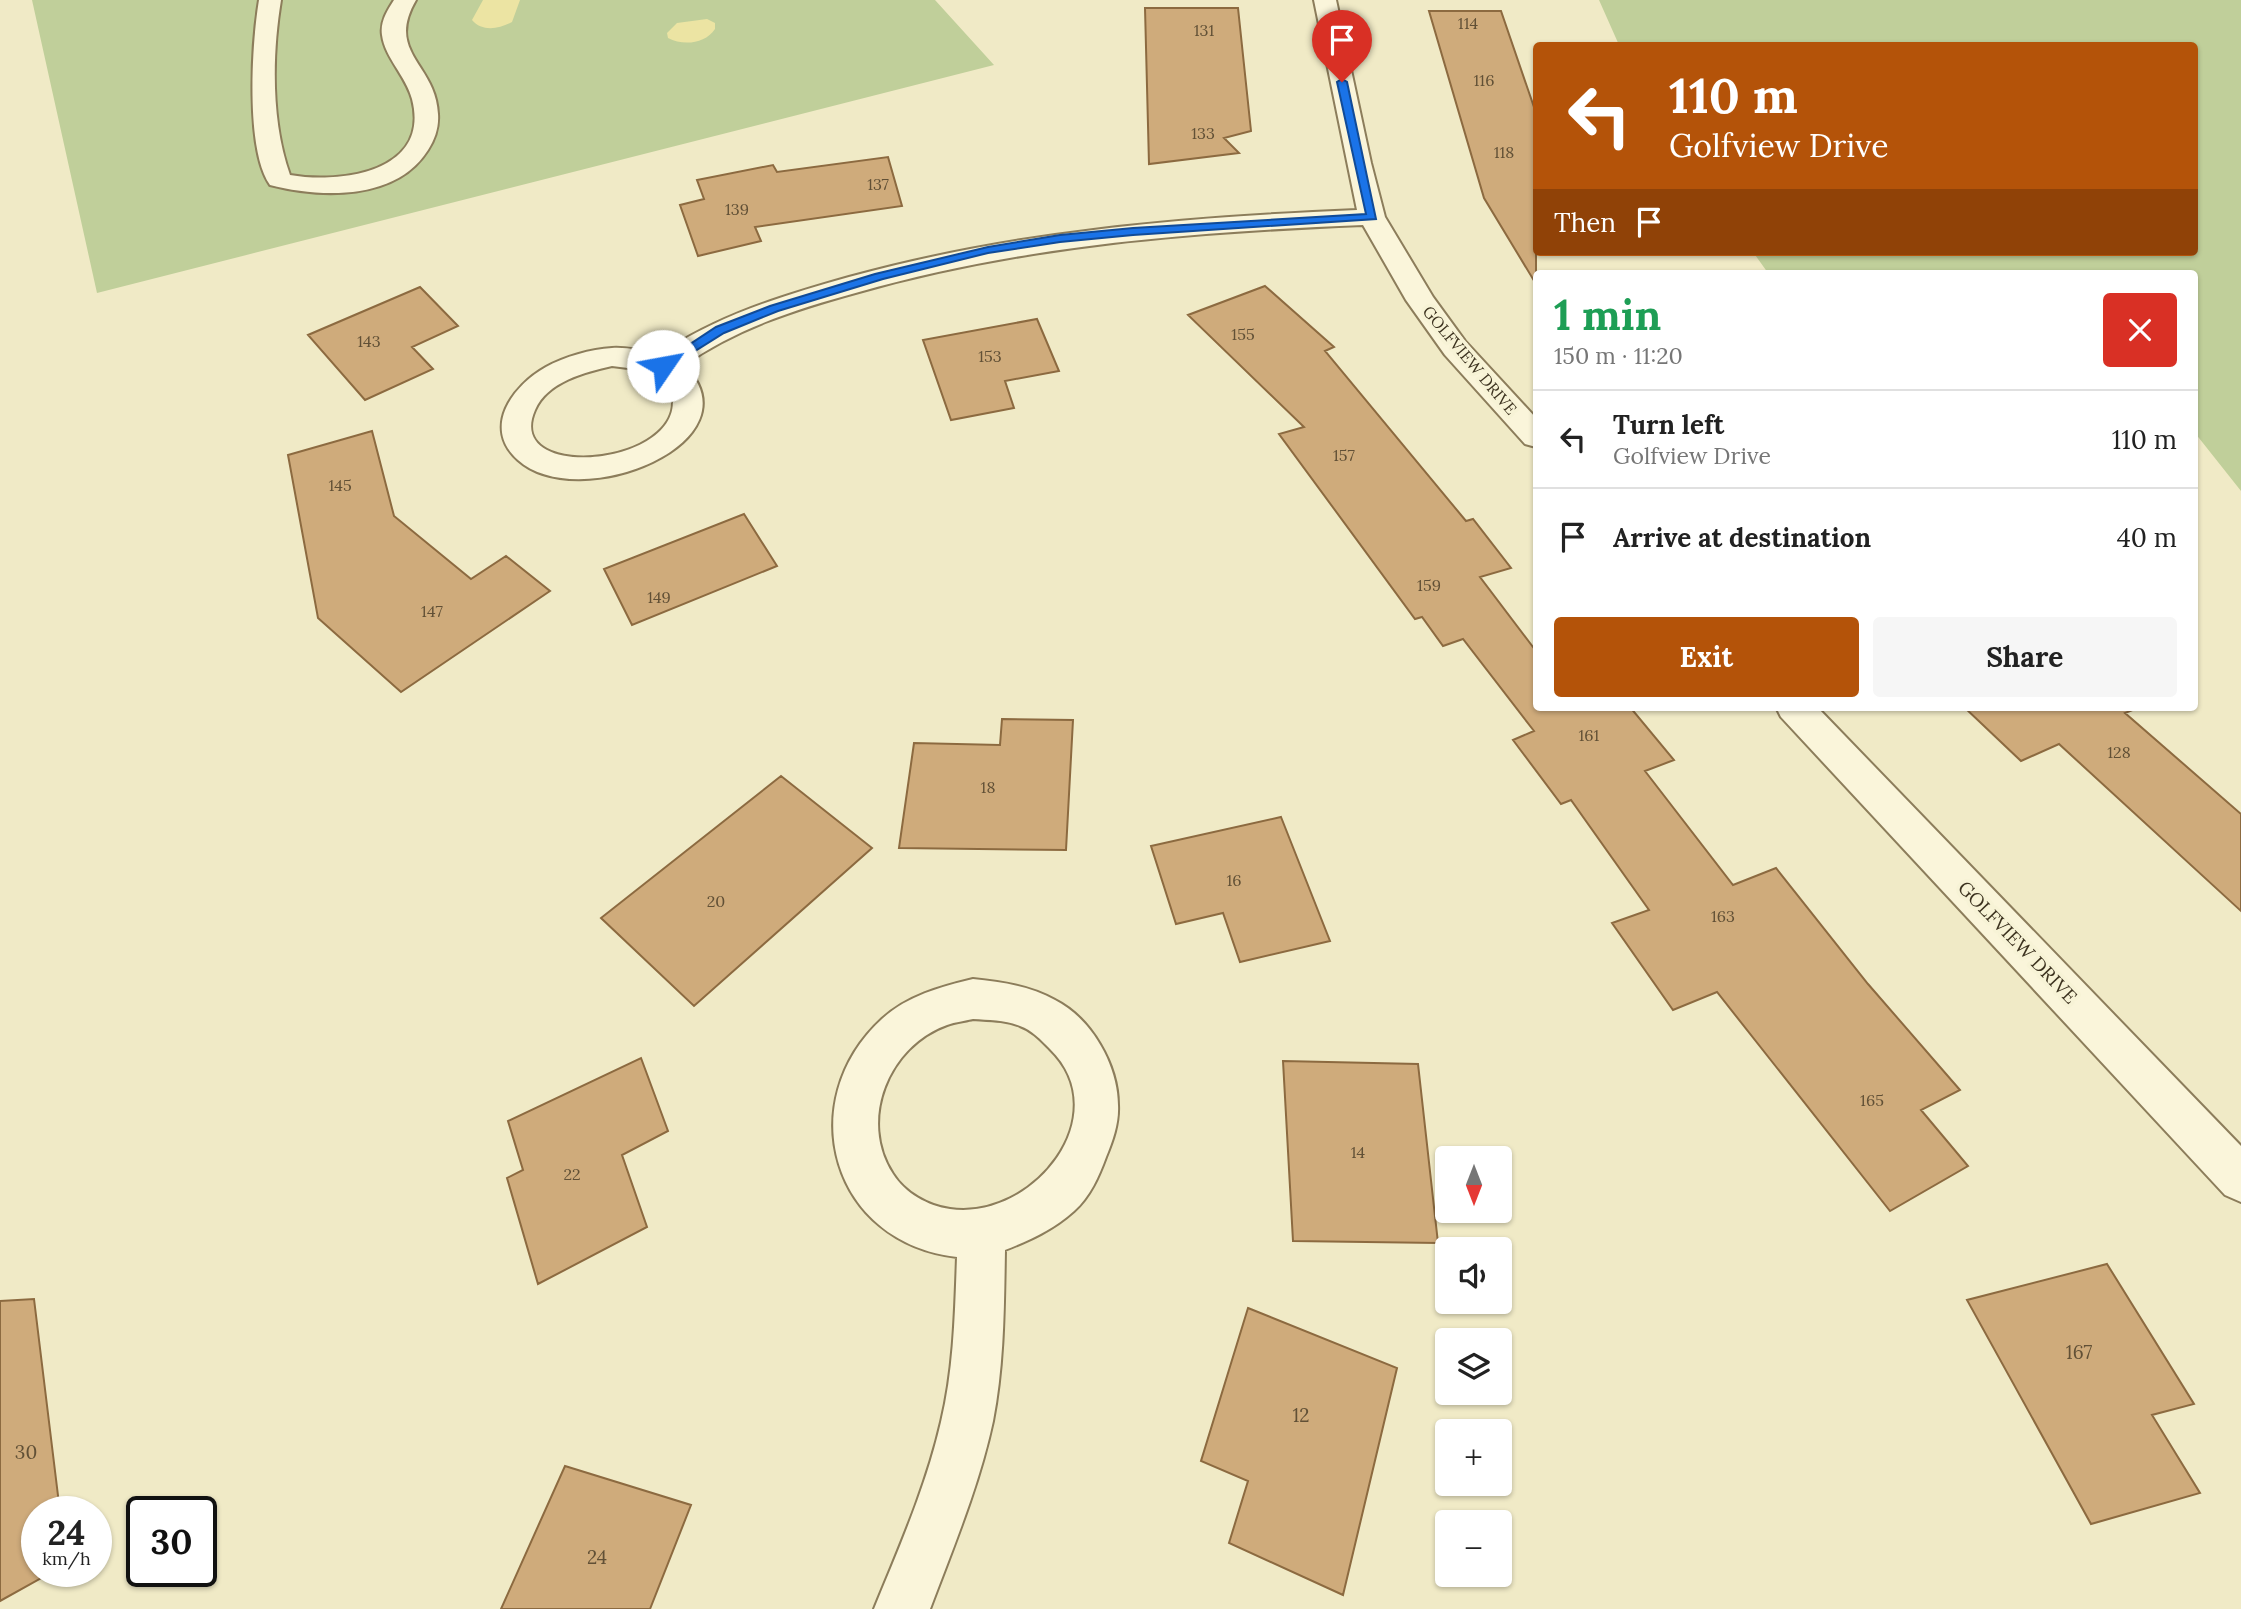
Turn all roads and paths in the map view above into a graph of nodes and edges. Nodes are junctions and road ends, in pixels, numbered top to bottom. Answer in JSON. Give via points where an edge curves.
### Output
{"nodes":[{"id":1,"x":270,"y":0,"type":"edge"},
{"id":2,"x":405,"y":0,"type":"edge"},
{"id":3,"x":1325,"y":0,"type":"edge"},
{"id":4,"x":1372,"y":217,"type":"junction"},
{"id":5,"x":663,"y":366,"type":"junction"},
{"id":6,"x":1533,"y":434,"type":"edge"},
{"id":7,"x":1798,"y":711,"type":"edge"},
{"id":8,"x":2241,"y":1179,"type":"edge"},
{"id":9,"x":981,"y":1234,"type":"junction"},
{"id":10,"x":902,"y":1609,"type":"edge"}],
"edges":[{"from":1,"to":2,"type":"street","via":[[265,108],[273,167],[279,180],[320,187],[371,180],[394,171],[414,155],[425,136],[420,88],[396,49],[395,16]]},
{"from":3,"to":4,"type":"street","name":"GOLFVIEW DRIVE"},
{"from":4,"to":5,"type":"street","via":[[1133,231],[988,250],[879,276],[774,309],[720,330]]},
{"from":4,"to":6,"type":"street","name":"GOLFVIEW DRIVE","via":[[1420,300],[1455,348]]},
{"from":5,"to":5,"type":"street","via":[[640,358],[612,357],[557,373],[521,405],[515,423],[518,440],[530,454],[549,464],[575,469],[602,468],[655,448],[674,433],[686,413],[688,395],[680,378]]},
{"from":7,"to":8,"type":"street","name":"GOLFVIEW DRIVE"},
{"from":9,"to":9,"type":"street","via":[[1025,1222],[1061,1195],[1085,1160],[1097,1119],[1092,1079],[1076,1044],[1048,1018],[1012,1002],[972,999],[937,1008],[905,1026],[879,1052],[860,1086],[854,1122],[860,1159],[877,1192],[905,1218],[942,1233]]},
{"from":9,"to":10,"type":"street","via":[[980,1325],[967,1421],[938,1518]]}]}
